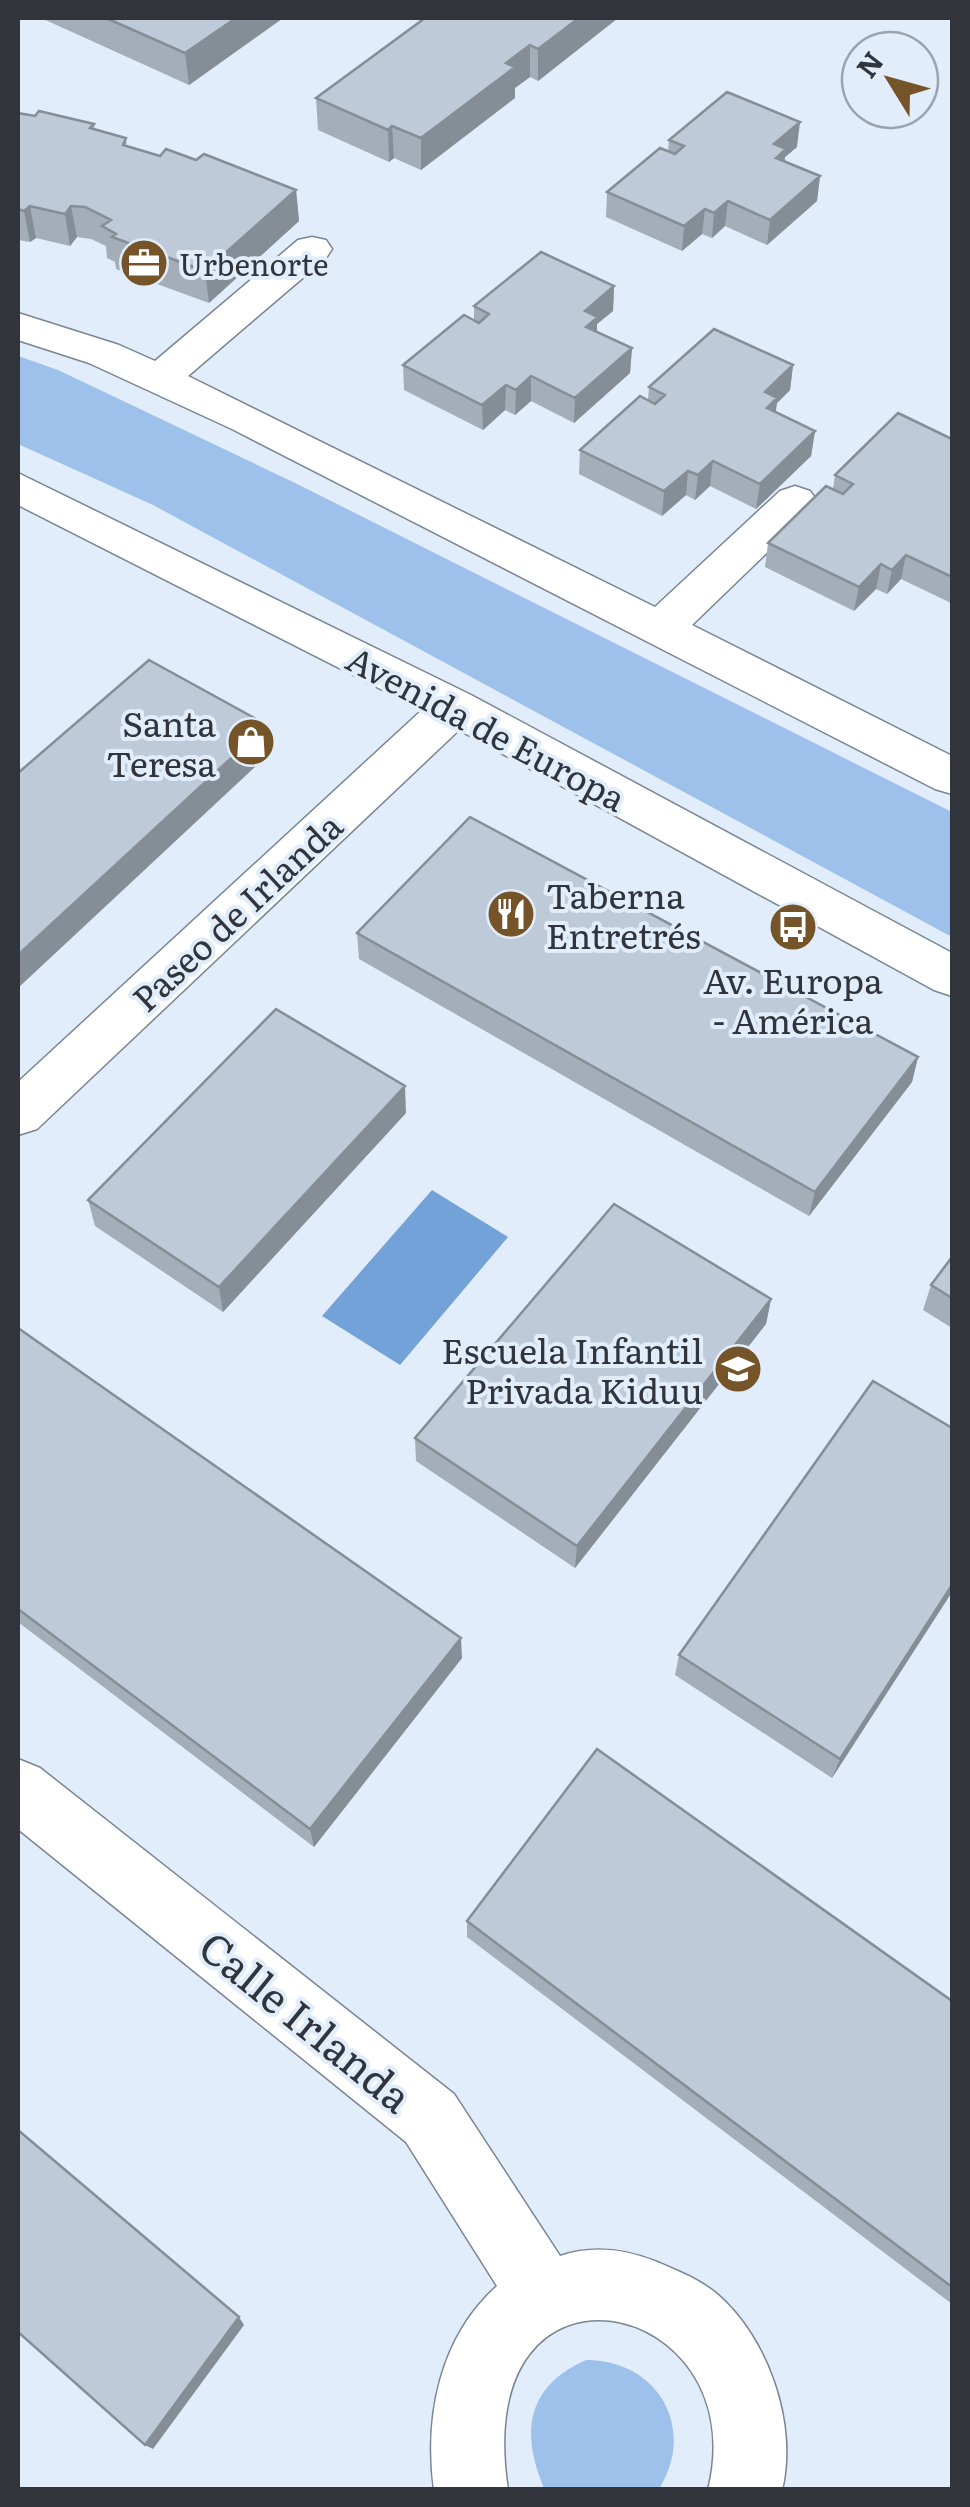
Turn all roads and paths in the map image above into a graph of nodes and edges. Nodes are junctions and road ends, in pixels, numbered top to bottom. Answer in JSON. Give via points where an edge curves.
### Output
{"nodes":[{"id":1,"x":312,"y":249,"type":"dead end"},
{"id":2,"x":18,"y":326,"type":"edge"},
{"id":3,"x":159,"y":379,"type":"junction"},
{"id":4,"x":18,"y":488,"type":"edge"},
{"id":5,"x":795,"y":501,"type":"dead end"},
{"id":6,"x":660,"y":629,"type":"junction"},
{"id":7,"x":454,"y":708,"type":"junction"},
{"id":8,"x":952,"y":778,"type":"edge"},
{"id":9,"x":952,"y":976,"type":"edge"},
{"id":10,"x":18,"y":1114,"type":"edge"},
{"id":11,"x":18,"y":1790,"type":"edge"},
{"id":12,"x":545,"y":2297,"type":"junction"},
{"id":13,"x":472,"y":2490,"type":"edge"},
{"id":14,"x":745,"y":2490,"type":"edge"}],
"edges":[{"from":1,"to":3,"type":"street"},
{"from":2,"to":3,"type":"street"},
{"from":3,"to":6,"type":"street"},
{"from":4,"to":7,"type":"street","name":"Avenida de Europa"},
{"from":5,"to":6,"type":"street"},
{"from":6,"to":8,"type":"street"},
{"from":7,"to":9,"type":"street","name":"Avenida de Europa"},
{"from":7,"to":10,"type":"street","name":"Paseo de Irlanda"},
{"from":11,"to":12,"type":"street","name":"Calle Irlanda","via":[[430,2118]]},
{"from":12,"to":13,"type":"street","via":[[510,2325],[482,2362],[466,2408],[464,2456]]},
{"from":12,"to":14,"type":"street","via":[[588,2285],[631,2286],[673,2304],[709,2334],[736,2377],[750,2426]]}]}
